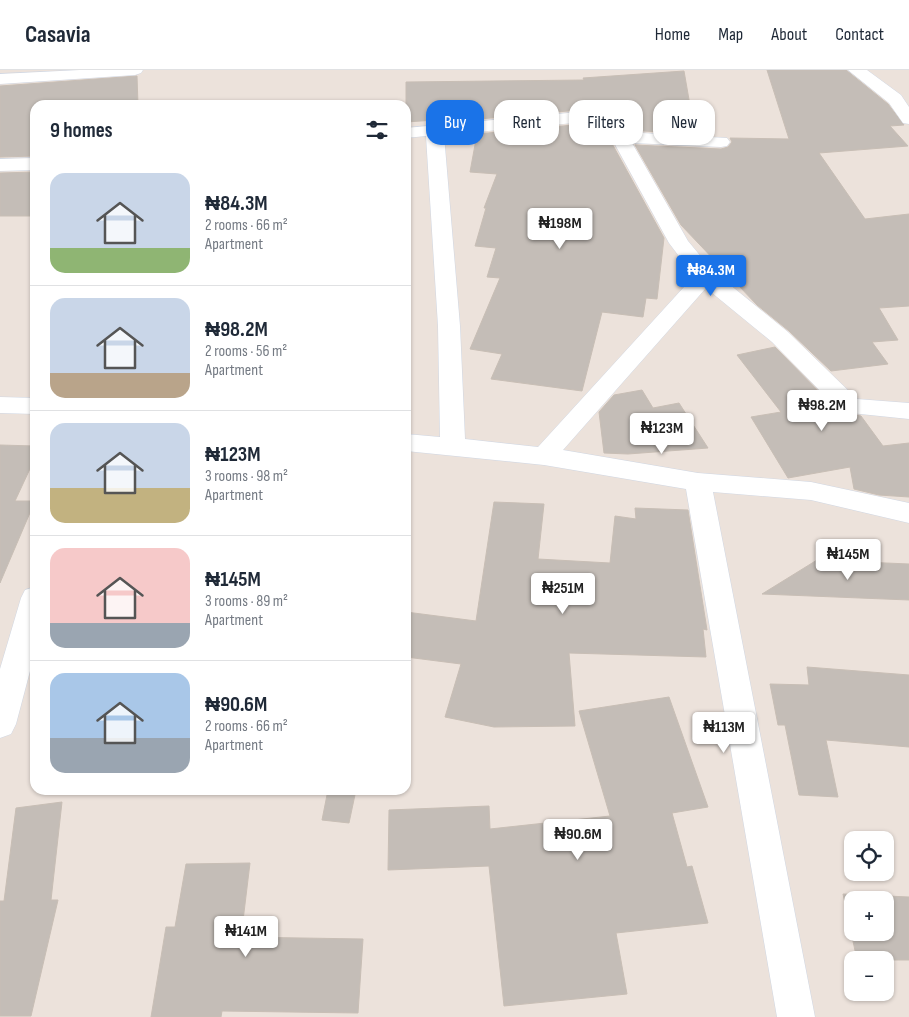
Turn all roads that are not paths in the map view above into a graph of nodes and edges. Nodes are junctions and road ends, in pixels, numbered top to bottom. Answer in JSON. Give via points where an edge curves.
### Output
{"nodes":[{"id":1,"x":136,"y":70,"type":"edge"},
{"id":2,"x":856,"y":70,"type":"edge"},
{"id":3,"x":80,"y":73,"type":"edge"},
{"id":4,"x":0,"y":79,"type":"edge"},
{"id":5,"x":569,"y":118,"type":"edge"},
{"id":6,"x":909,"y":119,"type":"edge"},
{"id":7,"x":484,"y":126,"type":"edge"},
{"id":8,"x":426,"y":131,"type":"edge"},
{"id":9,"x":411,"y":132,"type":"edge"},
{"id":10,"x":643,"y":138,"type":"edge"},
{"id":11,"x":721,"y":142,"type":"dead end"},
{"id":12,"x":436,"y":145,"type":"edge"},
{"id":13,"x":624,"y":145,"type":"edge"},
{"id":14,"x":30,"y":164,"type":"edge"},
{"id":15,"x":0,"y":165,"type":"edge"},
{"id":16,"x":705,"y":276,"type":"junction"},
{"id":17,"x":0,"y":405,"type":"edge"},
{"id":18,"x":30,"y":406,"type":"edge"},
{"id":19,"x":909,"y":411,"type":"edge"},
{"id":20,"x":411,"y":443,"type":"edge"},
{"id":21,"x":453,"y":447,"type":"junction"},
{"id":22,"x":544,"y":456,"type":"junction"},
{"id":23,"x":698,"y":482,"type":"junction"},
{"id":24,"x":909,"y":513,"type":"edge"},
{"id":25,"x":30,"y":616,"type":"edge"},
{"id":26,"x":0,"y":724,"type":"edge"},
{"id":27,"x":796,"y":1017,"type":"edge"}],
"edges":[{"from":1,"to":3,"type":"street"},
{"from":2,"to":6,"type":"street","via":[[895,99]]},
{"from":3,"to":4,"type":"street"},
{"from":5,"to":7,"type":"street"},
{"from":8,"to":9,"type":"street"},
{"from":10,"to":11,"type":"street"},
{"from":12,"to":21,"type":"street","via":[[449,326]]},
{"from":13,"to":16,"type":"street","via":[[679,243]]},
{"from":14,"to":15,"type":"street"},
{"from":16,"to":19,"type":"street","via":[[780,337],[850,406]]},
{"from":16,"to":22,"type":"street"},
{"from":17,"to":18,"type":"street"},
{"from":20,"to":21,"type":"street"},
{"from":21,"to":22,"type":"street"},
{"from":22,"to":23,"type":"street"},
{"from":23,"to":24,"type":"street","via":[[811,491]]},
{"from":23,"to":27,"type":"street"},
{"from":25,"to":26,"type":"street"}]}
